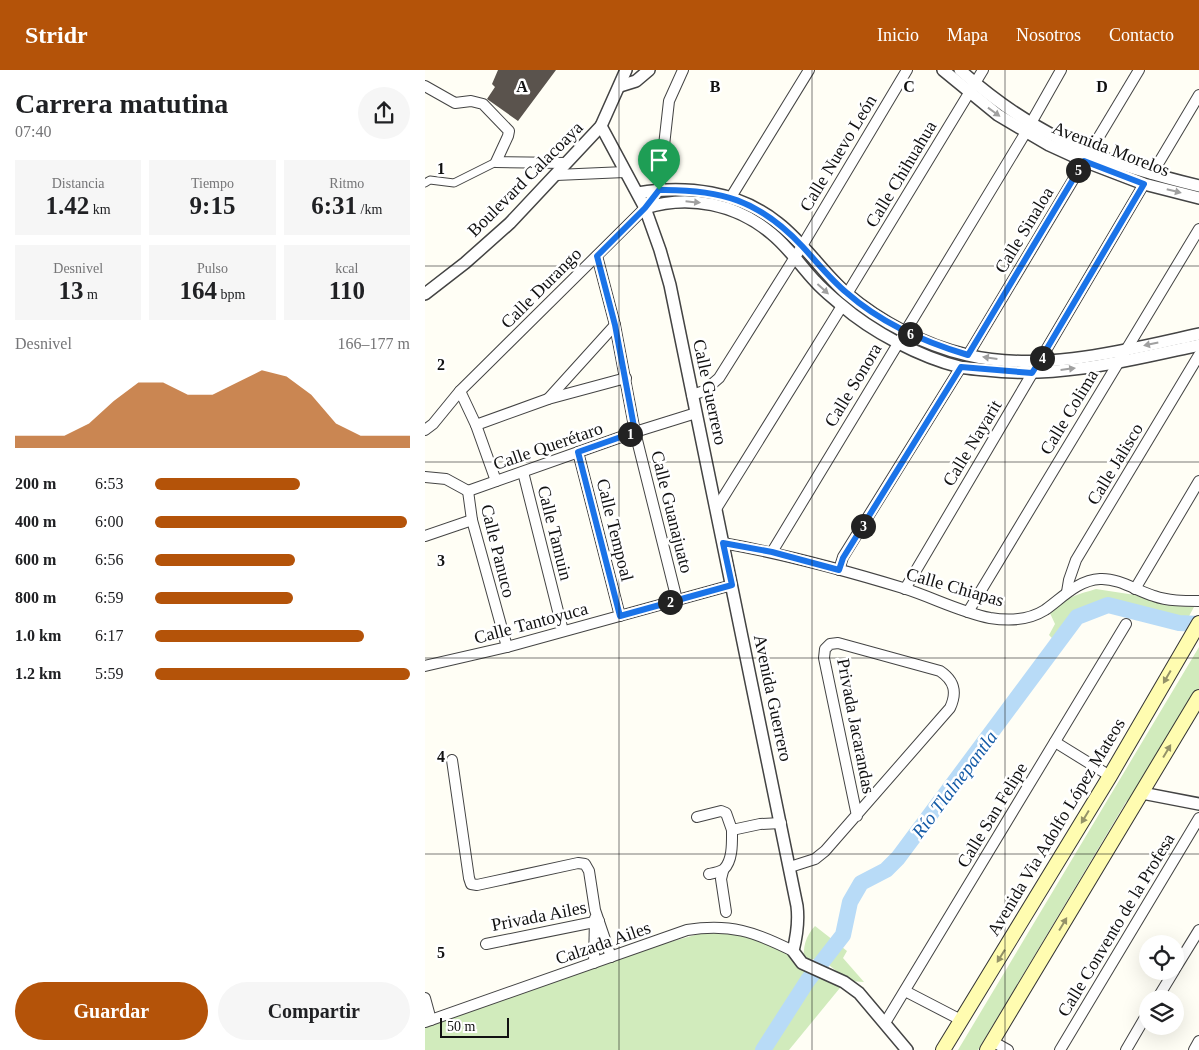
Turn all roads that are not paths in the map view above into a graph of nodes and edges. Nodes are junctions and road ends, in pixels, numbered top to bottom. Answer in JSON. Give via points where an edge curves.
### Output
{"nodes":[{"id":1,"x":626,"y":70,"type":"edge"},
{"id":2,"x":649,"y":70,"type":"edge"},
{"id":3,"x":683,"y":70,"type":"edge"},
{"id":4,"x":809,"y":70,"type":"edge"},
{"id":5,"x":907,"y":70,"type":"edge"},
{"id":6,"x":943,"y":70,"type":"edge"},
{"id":7,"x":960,"y":70,"type":"edge"},
{"id":8,"x":983,"y":70,"type":"edge"},
{"id":9,"x":1061,"y":70,"type":"edge"},
{"id":10,"x":1139,"y":70,"type":"edge"},
{"id":11,"x":425,"y":86,"type":"edge"},
{"id":12,"x":620,"y":86,"type":"junction"},
{"id":13,"x":972,"y":88,"type":"junction"},
{"id":14,"x":1199,"y":96,"type":"edge"},
{"id":15,"x":601,"y":126,"type":"junction"},
{"id":16,"x":1028,"y":128,"type":"junction"},
{"id":17,"x":1086,"y":157,"type":"junction"},
{"id":18,"x":496,"y":162,"type":"junction"},
{"id":19,"x":566,"y":164,"type":"junction"},
{"id":20,"x":625,"y":172,"type":"junction"},
{"id":21,"x":1152,"y":174,"type":"junction"},
{"id":22,"x":555,"y":175,"type":"junction"},
{"id":23,"x":425,"y":183,"type":"edge"},
{"id":24,"x":1144,"y":184,"type":"junction"},
{"id":25,"x":1199,"y":186,"type":"edge"},
{"id":26,"x":659,"y":190,"type":"junction"},
{"id":27,"x":638,"y":194,"type":"junction"},
{"id":28,"x":731,"y":197,"type":"junction"},
{"id":29,"x":1199,"y":198,"type":"edge"},
{"id":30,"x":645,"y":208,"type":"junction"},
{"id":31,"x":1199,"y":229,"type":"edge"},
{"id":32,"x":802,"y":246,"type":"junction"},
{"id":33,"x":597,"y":256,"type":"junction"},
{"id":34,"x":795,"y":256,"type":"junction"},
{"id":35,"x":425,"y":294,"type":"edge"},
{"id":36,"x":847,"y":294,"type":"junction"},
{"id":37,"x":842,"y":306,"type":"junction"},
{"id":38,"x":615,"y":325,"type":"junction"},
{"id":39,"x":904,"y":332,"type":"junction"},
{"id":40,"x":1199,"y":334,"type":"edge"},
{"id":41,"x":898,"y":342,"type":"junction"},
{"id":42,"x":1199,"y":345,"type":"edge"},
{"id":43,"x":1126,"y":350,"type":"junction"},
{"id":44,"x":968,"y":355,"type":"junction"},
{"id":45,"x":1199,"y":355,"type":"edge"},
{"id":46,"x":1039,"y":362,"type":"junction"},
{"id":47,"x":1118,"y":363,"type":"junction"},
{"id":48,"x":961,"y":367,"type":"junction"},
{"id":49,"x":1032,"y":373,"type":"junction"},
{"id":50,"x":626,"y":378,"type":"junction"},
{"id":51,"x":461,"y":391,"type":"junction"},
{"id":52,"x":692,"y":395,"type":"junction"},
{"id":53,"x":548,"y":399,"type":"junction"},
{"id":54,"x":696,"y":413,"type":"junction"},
{"id":55,"x":476,"y":425,"type":"junction"},
{"id":56,"x":425,"y":430,"type":"edge"},
{"id":57,"x":635,"y":432,"type":"junction"},
{"id":58,"x":578,"y":452,"type":"junction"},
{"id":59,"x":523,"y":472,"type":"junction"},
{"id":60,"x":425,"y":478,"type":"edge"},
{"id":61,"x":496,"y":481,"type":"junction"},
{"id":62,"x":1199,"y":481,"type":"edge"},
{"id":63,"x":468,"y":491,"type":"junction"},
{"id":64,"x":716,"y":509,"type":"junction"},
{"id":65,"x":472,"y":520,"type":"junction"},
{"id":66,"x":425,"y":536,"type":"edge"},
{"id":67,"x":723,"y":543,"type":"junction"},
{"id":68,"x":772,"y":552,"type":"junction"},
{"id":69,"x":839,"y":570,"type":"junction"},
{"id":70,"x":732,"y":585,"type":"junction"},
{"id":71,"x":905,"y":589,"type":"junction"},
{"id":72,"x":1135,"y":589,"type":"junction"},
{"id":73,"x":1067,"y":592,"type":"junction"},
{"id":74,"x":677,"y":600,"type":"junction"},
{"id":75,"x":1199,"y":601,"type":"edge"},
{"id":76,"x":969,"y":612,"type":"junction"},
{"id":77,"x":620,"y":616,"type":"junction"},
{"id":78,"x":1126,"y":624,"type":"dead end"},
{"id":79,"x":1195,"y":629,"type":"edge"},
{"id":80,"x":563,"y":631,"type":"junction"},
{"id":81,"x":507,"y":647,"type":"junction"},
{"id":82,"x":425,"y":666,"type":"edge"},
{"id":83,"x":1199,"y":697,"type":"edge"},
{"id":84,"x":1055,"y":742,"type":"junction"},
{"id":85,"x":452,"y":760,"type":"dead end"},
{"id":86,"x":1110,"y":776,"type":"junction"},
{"id":87,"x":1142,"y":793,"type":"junction"},
{"id":88,"x":1199,"y":804,"type":"edge"},
{"id":89,"x":697,"y":816,"type":"dead end"},
{"id":90,"x":857,"y":816,"type":"junction"},
{"id":91,"x":1199,"y":818,"type":"edge"},
{"id":92,"x":780,"y":821,"type":"junction"},
{"id":93,"x":732,"y":830,"type":"junction"},
{"id":94,"x":790,"y":868,"type":"junction"},
{"id":95,"x":723,"y":870,"type":"junction"},
{"id":96,"x":709,"y":874,"type":"dead end"},
{"id":97,"x":726,"y":912,"type":"dead end"},
{"id":98,"x":597,"y":922,"type":"junction"},
{"id":99,"x":1199,"y":930,"type":"edge"},
{"id":100,"x":486,"y":944,"type":"dead end"},
{"id":101,"x":793,"y":951,"type":"junction"},
{"id":102,"x":1184,"y":954,"type":"edge"},
{"id":103,"x":611,"y":957,"type":"junction"},
{"id":104,"x":594,"y":964,"type":"junction"},
{"id":105,"x":905,"y":991,"type":"junction"},
{"id":106,"x":425,"y":998,"type":"edge"},
{"id":107,"x":961,"y":1020,"type":"junction"},
{"id":108,"x":428,"y":1021,"type":"edge"},
{"id":109,"x":885,"y":1023,"type":"junction"},
{"id":110,"x":1139,"y":1028,"type":"edge"},
{"id":111,"x":1199,"y":1041,"type":"edge"},
{"id":112,"x":989,"y":1045,"type":"edge"},
{"id":113,"x":907,"y":1050,"type":"edge"},
{"id":114,"x":943,"y":1050,"type":"edge"},
{"id":115,"x":1008,"y":1050,"type":"edge"},
{"id":116,"x":1060,"y":1050,"type":"edge"},
{"id":117,"x":1126,"y":1050,"type":"edge"},
{"id":118,"x":1197,"y":1050,"type":"edge"}],
"edges":[{"from":1,"to":12,"type":"street","name":"Boulevard Calacoaya"},
{"from":2,"to":12,"type":"street","via":[[636,81]]},
{"from":3,"to":26,"type":"street","via":[[669,100]]},
{"from":4,"to":28,"type":"street"},
{"from":5,"to":32,"type":"street","name":"Calle Nuevo León"},
{"from":6,"to":13,"type":"street","name":"Avenida Morelos"},
{"from":7,"to":13,"type":"street","name":"Avenida Morelos"},
{"from":8,"to":13,"type":"street","name":"Calle Chihuahua"},
{"from":9,"to":16,"type":"street","name":"Calle Sonora"},
{"from":10,"to":17,"type":"street","name":"Calle Sinaloa"},
{"from":11,"to":18,"type":"street","via":[[455,103],[478,101],[505,126],[508,136]]},
{"from":12,"to":15,"type":"street","name":"Boulevard Calacoaya"},
{"from":13,"to":16,"type":"street","name":"Avenida Morelos","via":[[1003,105]]},
{"from":13,"to":36,"type":"street","name":"Calle Chihuahua"},
{"from":14,"to":21,"type":"street"},
{"from":15,"to":19,"type":"street","name":"Boulevard Calacoaya"},
{"from":15,"to":20,"type":"street","name":"Calle Guerrero"},
{"from":16,"to":17,"type":"street","name":"Avenida Morelos"},
{"from":16,"to":39,"type":"street","name":"Calle Sonora"},
{"from":17,"to":21,"type":"street","name":"Avenida Morelos"},
{"from":17,"to":24,"type":"street","name":"Avenida Morelos"},
{"from":17,"to":44,"type":"street","name":"Calle Sinaloa"},
{"from":18,"to":19,"type":"street"},
{"from":18,"to":23,"type":"street","via":[[454,183],[430,180]]},
{"from":19,"to":22,"type":"street","name":"Boulevard Calacoaya"},
{"from":20,"to":22,"type":"street"},
{"from":20,"to":27,"type":"street","name":"Calle Guerrero"},
{"from":21,"to":25,"type":"street","name":"Avenida Morelos"},
{"from":22,"to":35,"type":"street","name":"Boulevard Calacoaya","via":[[510,222]]},
{"from":24,"to":29,"type":"street","name":"Avenida Morelos","one_way":true},
{"from":24,"to":46,"type":"street","name":"Calle Nayarit"},
{"from":26,"to":27,"type":"street"},
{"from":26,"to":28,"type":"street","via":[[698,191]]},
{"from":26,"to":30,"type":"street"},
{"from":27,"to":30,"type":"street","name":"Calle Guerrero"},
{"from":28,"to":32,"type":"street","via":[[778,223]]},
{"from":30,"to":33,"type":"street","name":"Calle Durango"},
{"from":30,"to":34,"type":"street","one_way":true,"via":[[683,201],[726,208],[772,233]]},
{"from":30,"to":52,"type":"street","name":"Calle Guerrero","via":[[670,284]]},
{"from":31,"to":43,"type":"street","name":"Calle Colima"},
{"from":32,"to":34,"type":"street","name":"Calle Nuevo León"},
{"from":32,"to":36,"type":"street"},
{"from":33,"to":38,"type":"street","name":"Calle Guanajuato"},
{"from":33,"to":51,"type":"street","name":"Calle Durango"},
{"from":34,"to":37,"type":"street","one_way":true,"via":[[816,282]]},
{"from":34,"to":52,"type":"street","name":"Calle Nuevo León","via":[[719,378],[704,391]]},
{"from":36,"to":39,"type":"street"},
{"from":37,"to":41,"type":"street"},
{"from":37,"to":64,"type":"street"},
{"from":38,"to":50,"type":"street","name":"Calle Guanajuato"},
{"from":38,"to":53,"type":"street"},
{"from":39,"to":41,"type":"street","name":"Calle Sonora"},
{"from":39,"to":44,"type":"street"},
{"from":40,"to":43,"type":"street","one_way":true},
{"from":41,"to":48,"type":"street"},
{"from":41,"to":68,"type":"street","name":"Calle Sonora"},
{"from":42,"to":47,"type":"street"},
{"from":43,"to":46,"type":"street"},
{"from":43,"to":47,"type":"street","name":"Calle Colima"},
{"from":46,"to":44,"type":"street","one_way":true},
{"from":45,"to":73,"type":"street","name":"Calle Jalisco","via":[[1076,560]]},
{"from":46,"to":49,"type":"street","name":"Calle Nayarit"},
{"from":49,"to":47,"type":"street","one_way":true},
{"from":47,"to":76,"type":"street","name":"Calle Colima"},
{"from":48,"to":49,"type":"street"},
{"from":48,"to":69,"type":"street","via":[[843,558]]},
{"from":49,"to":71,"type":"street","name":"Calle Nayarit"},
{"from":50,"to":53,"type":"street"},
{"from":50,"to":57,"type":"street","name":"Calle Guanajuato"},
{"from":51,"to":55,"type":"street"},
{"from":51,"to":56,"type":"street","name":"Calle Durango"},
{"from":52,"to":54,"type":"street","name":"Calle Guerrero"},
{"from":53,"to":55,"type":"street"},
{"from":54,"to":57,"type":"street","name":"Calle Querétaro"},
{"from":54,"to":64,"type":"street","name":"Calle Guerrero"},
{"from":55,"to":61,"type":"street"},
{"from":57,"to":58,"type":"street","name":"Calle Querétaro"},
{"from":57,"to":74,"type":"street","name":"Calle Guanajuato"},
{"from":58,"to":59,"type":"street","name":"Calle Querétaro"},
{"from":58,"to":77,"type":"street","name":"Calle Tempoal"},
{"from":59,"to":61,"type":"street","name":"Calle Querétaro"},
{"from":59,"to":80,"type":"street","name":"Calle Tamuin"},
{"from":60,"to":63,"type":"street","via":[[446,479]]},
{"from":61,"to":63,"type":"street","name":"Calle Querétaro"},
{"from":62,"to":72,"type":"street"},
{"from":63,"to":65,"type":"street","name":"Calle Panuco"},
{"from":64,"to":67,"type":"street","name":"Calle Guerrero"},
{"from":65,"to":66,"type":"street"},
{"from":65,"to":81,"type":"street","name":"Calle Panuco"},
{"from":67,"to":68,"type":"street","name":"Calle Chiapas"},
{"from":67,"to":70,"type":"street","name":"Calle Guerrero"},
{"from":68,"to":69,"type":"street","name":"Calle Chiapas"},
{"from":69,"to":71,"type":"street","name":"Calle Chiapas"},
{"from":70,"to":74,"type":"street","name":"Calle Tantoyuca"},
{"from":70,"to":92,"type":"street","name":"Avenida Guerrero"},
{"from":71,"to":76,"type":"street","name":"Calle Chiapas"},
{"from":72,"to":73,"type":"street","name":"Calle Chiapas","via":[[1115,580],[1100,579],[1085,582]]},
{"from":72,"to":75,"type":"street","name":"Calle Chiapas","via":[[1172,600]]},
{"from":73,"to":76,"type":"street","name":"Calle Chiapas","via":[[1028,618],[990,618]]},
{"from":74,"to":77,"type":"street","name":"Calle Tantoyuca"},
{"from":77,"to":80,"type":"street","name":"Calle Tantoyuca"},
{"from":78,"to":84,"type":"street","name":"Calle San Felipe"},
{"from":79,"to":86,"type":"main road","name":"Avenida Via Adolfo López Mateos","one_way":true},
{"from":80,"to":81,"type":"street","name":"Calle Tantoyuca"},
{"from":81,"to":82,"type":"street","name":"Calle Tantoyuca"},
{"from":87,"to":83,"type":"main road","one_way":true},
{"from":84,"to":86,"type":"street"},
{"from":84,"to":105,"type":"street","name":"Calle San Felipe"},
{"from":85,"to":98,"type":"street","via":[[471,884],[585,864]]},
{"from":86,"to":107,"type":"main road","name":"Avenida Via Adolfo López Mateos","one_way":true},
{"from":87,"to":88,"type":"street"},
{"from":112,"to":87,"type":"main road","one_way":true},
{"from":89,"to":93,"type":"street","via":[[726,813]]},
{"from":90,"to":90,"type":"street","name":"Privada Jacarandas","via":[[950,708],[955,691],[952,682],[940,671],[837,643],[825,649],[825,658]]},
{"from":90,"to":94,"type":"street","name":"Privada Jacarandas","via":[[815,859]]},
{"from":91,"to":116,"type":"street","name":"Calle Convento de la Profesa"},
{"from":92,"to":93,"type":"street"},
{"from":92,"to":94,"type":"street","name":"Avenida Guerrero"},
{"from":93,"to":95,"type":"street","via":[[731,852]]},
{"from":94,"to":101,"type":"street","name":"Avenida Guerrero","via":[[799,920]]},
{"from":95,"to":96,"type":"street"},
{"from":95,"to":97,"type":"street","via":[[721,888]]},
{"from":98,"to":100,"type":"street","name":"Privada Ailes"},
{"from":98,"to":103,"type":"street"},
{"from":98,"to":104,"type":"street"},
{"from":99,"to":102,"type":"street"},
{"from":101,"to":103,"type":"street","name":"Calzada Ailes","via":[[750,932],[707,927],[687,930]]},
{"from":101,"to":109,"type":"street","via":[[806,965],[859,993]]},
{"from":103,"to":104,"type":"street","name":"Calzada Ailes"},
{"from":104,"to":108,"type":"street","name":"Calzada Ailes"},
{"from":105,"to":107,"type":"street"},
{"from":105,"to":109,"type":"street","name":"Calle San Felipe"},
{"from":106,"to":108,"type":"street"},
{"from":107,"to":114,"type":"main road","name":"Avenida Via Adolfo López Mateos"},
{"from":109,"to":113,"type":"street"},
{"from":110,"to":117,"type":"street"},
{"from":111,"to":118,"type":"street"},
{"from":112,"to":115,"type":"street"}]}
